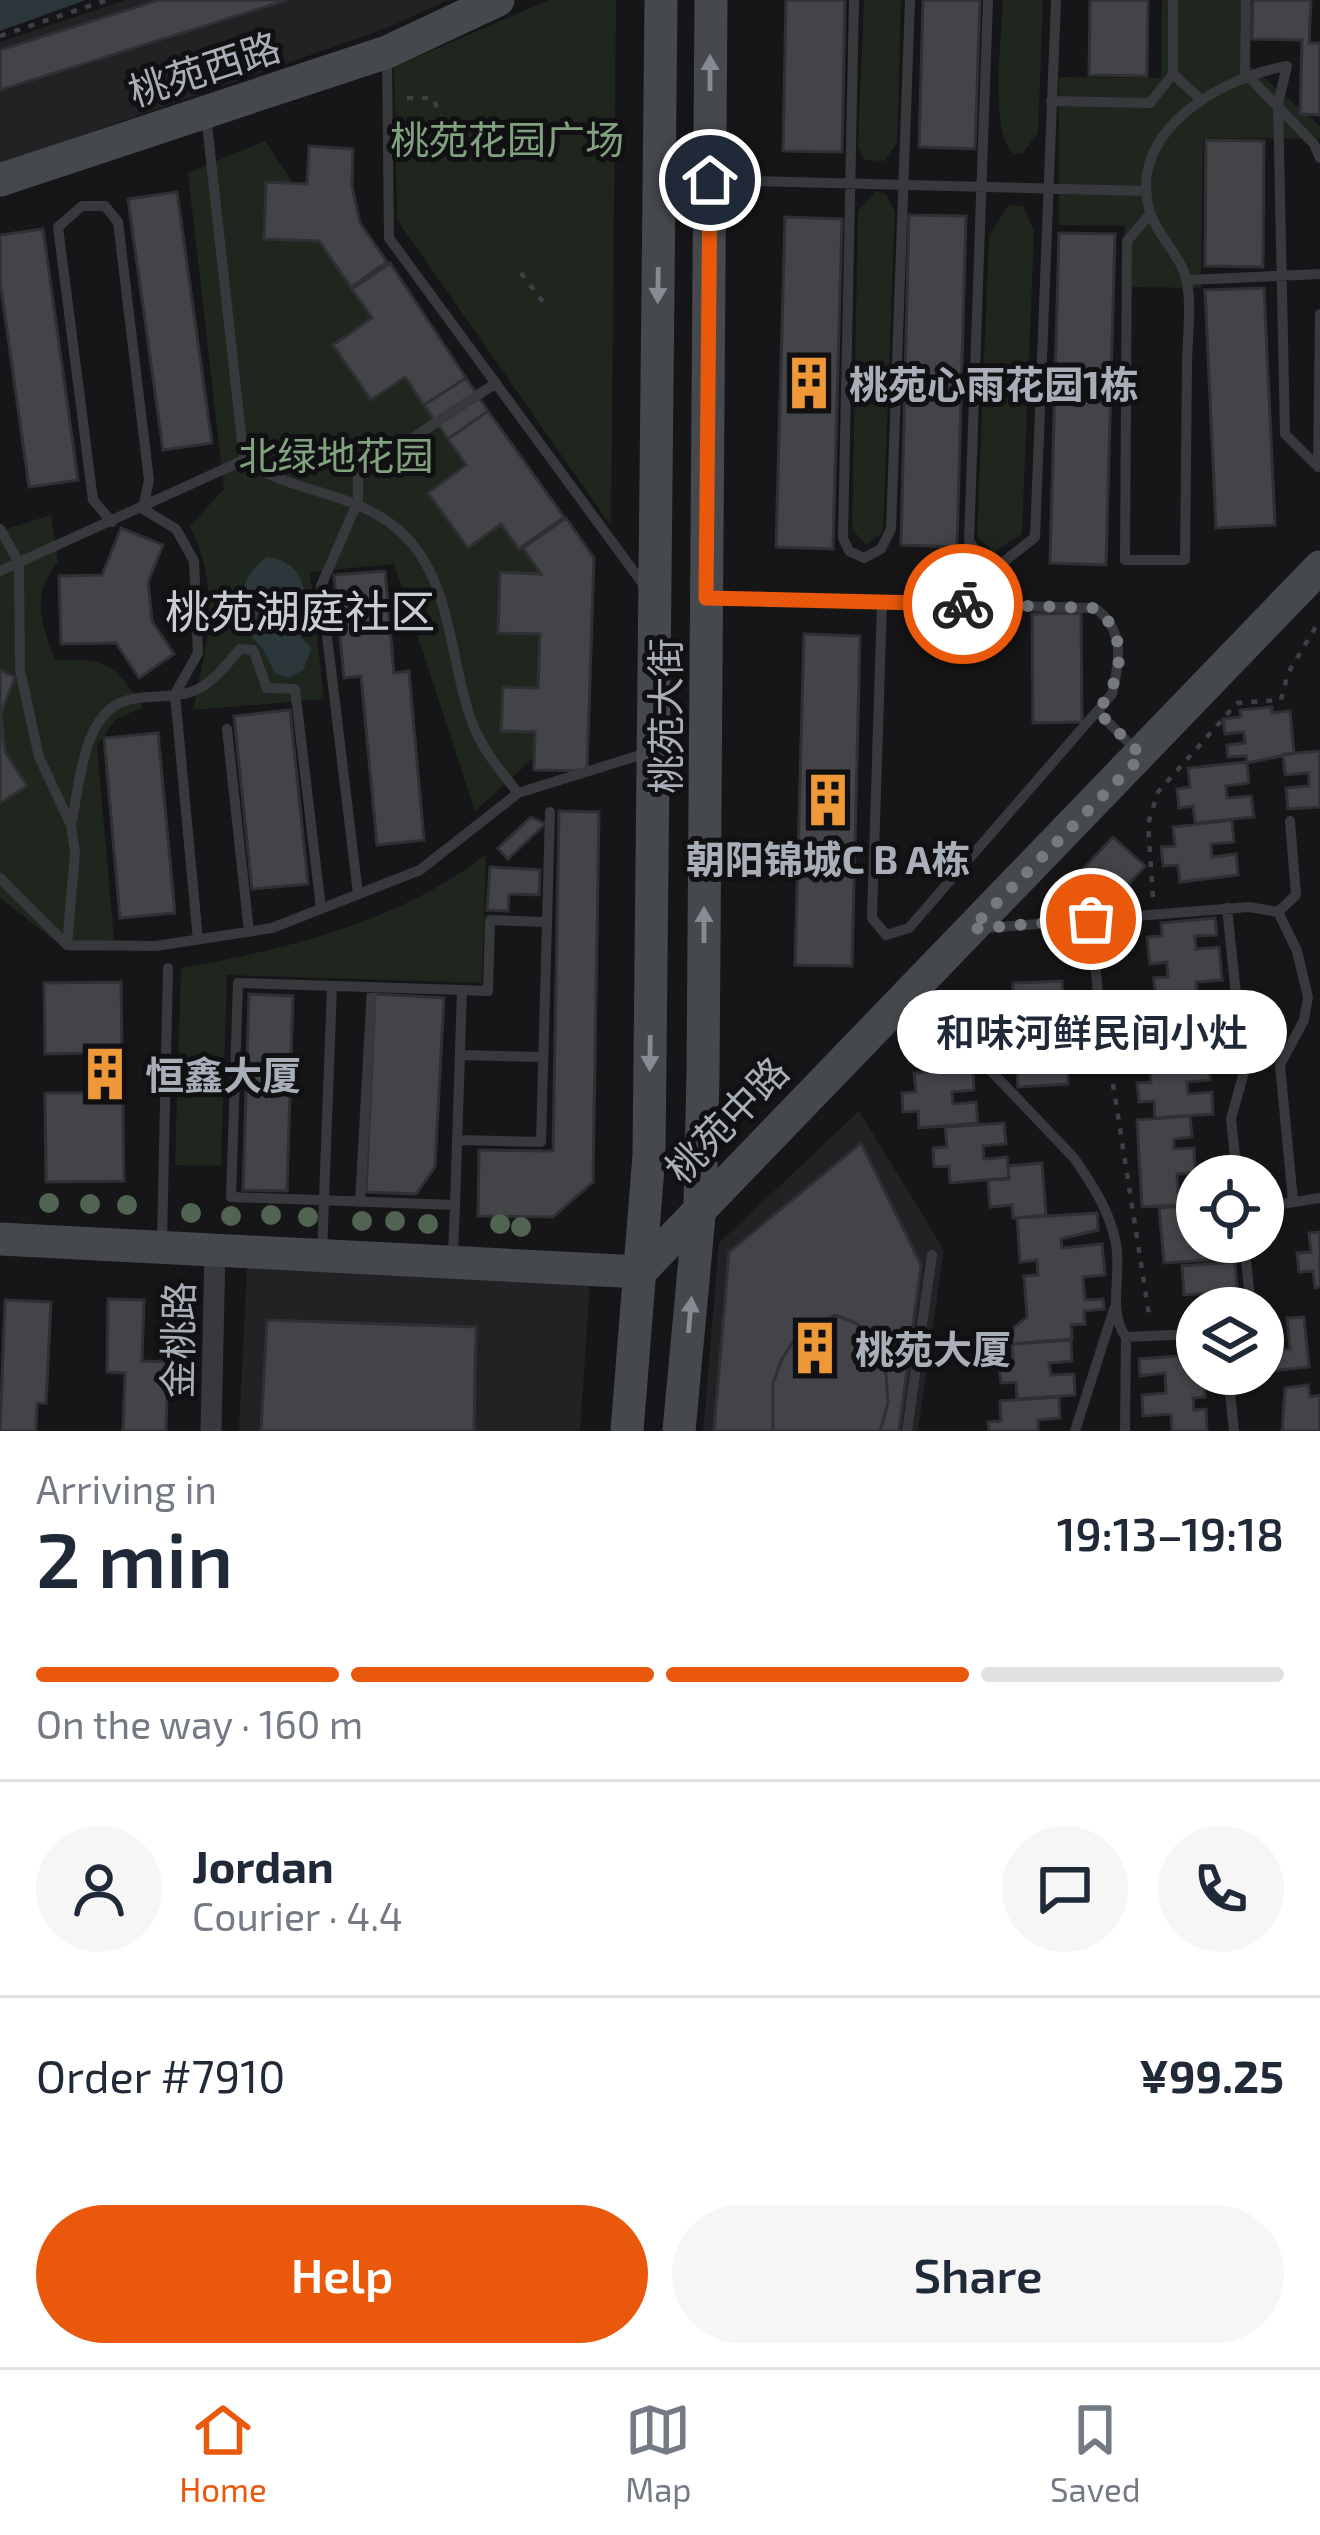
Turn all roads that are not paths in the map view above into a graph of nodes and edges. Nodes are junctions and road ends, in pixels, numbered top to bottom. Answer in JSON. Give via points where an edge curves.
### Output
{"nodes":[{"id":1,"x":498,"y":0,"type":"edge"},
{"id":2,"x":661,"y":0,"type":"edge"},
{"id":3,"x":711,"y":0,"type":"edge"},
{"id":4,"x":854,"y":0,"type":"edge"},
{"id":5,"x":910,"y":0,"type":"edge"},
{"id":6,"x":988,"y":0,"type":"edge"},
{"id":7,"x":1056,"y":0,"type":"edge"},
{"id":8,"x":1173,"y":0,"type":"edge"},
{"id":9,"x":1246,"y":0,"type":"edge"},
{"id":10,"x":387,"y":52,"type":"junction"},
{"id":11,"x":1245,"y":73,"type":"junction"},
{"id":12,"x":1173,"y":74,"type":"junction"},
{"id":13,"x":1200,"y":99,"type":"junction"},
{"id":14,"x":1051,"y":101,"type":"junction"},
{"id":15,"x":1278,"y":104,"type":"junction"},
{"id":16,"x":206,"y":112,"type":"junction"},
{"id":17,"x":1320,"y":158,"type":"edge"},
{"id":18,"x":0,"y":180,"type":"edge"},
{"id":19,"x":710,"y":180,"type":"junction"},
{"id":20,"x":851,"y":184,"type":"junction"},
{"id":21,"x":903,"y":185,"type":"junction"},
{"id":22,"x":981,"y":187,"type":"junction"},
{"id":23,"x":1047,"y":189,"type":"junction"},
{"id":24,"x":1144,"y":191,"type":"junction"},
{"id":25,"x":1150,"y":214,"type":"junction"},
{"id":26,"x":1320,"y":274,"type":"edge"},
{"id":27,"x":1279,"y":275,"type":"junction"},
{"id":28,"x":1187,"y":280,"type":"junction"},
{"id":29,"x":1320,"y":314,"type":"edge"},
{"id":30,"x":496,"y":383,"type":"junction"},
{"id":31,"x":244,"y":460,"type":"junction"},
{"id":32,"x":1318,"y":467,"type":"edge"},
{"id":33,"x":358,"y":501,"type":"junction"},
{"id":34,"x":143,"y":509,"type":"junction"},
{"id":35,"x":112,"y":522,"type":"junction"},
{"id":36,"x":0,"y":530,"type":"edge"},
{"id":37,"x":19,"y":563,"type":"junction"},
{"id":38,"x":1320,"y":567,"type":"edge"},
{"id":39,"x":0,"y":571,"type":"edge"},
{"id":40,"x":706,"y":598,"type":"junction"},
{"id":41,"x":655,"y":600,"type":"junction"},
{"id":42,"x":882,"y":602,"type":"junction"},
{"id":43,"x":175,"y":694,"type":"junction"},
{"id":44,"x":1097,"y":711,"type":"junction"},
{"id":45,"x":226,"y":729,"type":"dead end"},
{"id":46,"x":654,"y":752,"type":"junction"},
{"id":47,"x":1142,"y":756,"type":"junction"},
{"id":48,"x":518,"y":793,"type":"junction"},
{"id":49,"x":550,"y":812,"type":"dead end"},
{"id":50,"x":1290,"y":820,"type":"dead end"},
{"id":51,"x":71,"y":825,"type":"junction"},
{"id":52,"x":0,"y":878,"type":"edge"},
{"id":53,"x":358,"y":894,"type":"junction"},
{"id":54,"x":1227,"y":908,"type":"junction"},
{"id":55,"x":321,"y":909,"type":"junction"},
{"id":56,"x":1278,"y":912,"type":"junction"},
{"id":57,"x":1091,"y":919,"type":"junction"},
{"id":58,"x":547,"y":922,"type":"junction"},
{"id":59,"x":971,"y":929,"type":"junction"},
{"id":60,"x":249,"y":932,"type":"junction"},
{"id":61,"x":198,"y":940,"type":"junction"},
{"id":62,"x":67,"y":945,"type":"junction"},
{"id":63,"x":168,"y":968,"type":"dead end"},
{"id":64,"x":332,"y":986,"type":"junction"},
{"id":65,"x":372,"y":987,"type":"junction"},
{"id":66,"x":913,"y":989,"type":"junction"},
{"id":67,"x":462,"y":990,"type":"junction"},
{"id":68,"x":460,"y":1055,"type":"junction"},
{"id":69,"x":543,"y":1057,"type":"junction"},
{"id":70,"x":1106,"y":1069,"type":"road end"},
{"id":71,"x":457,"y":1140,"type":"junction"},
{"id":72,"x":1235,"y":1155,"type":"edge"},
{"id":73,"x":1320,"y":1198,"type":"edge"},
{"id":74,"x":324,"y":1200,"type":"junction"},
{"id":75,"x":1293,"y":1201,"type":"junction"},
{"id":76,"x":361,"y":1202,"type":"junction"},
{"id":77,"x":1284,"y":1202,"type":"edge"},
{"id":78,"x":454,"y":1205,"type":"junction"},
{"id":79,"x":700,"y":1205,"type":"junction"},
{"id":80,"x":0,"y":1239,"type":"edge"},
{"id":81,"x":161,"y":1247,"type":"junction"},
{"id":82,"x":214,"y":1250,"type":"junction"},
{"id":83,"x":322,"y":1255,"type":"junction"},
{"id":84,"x":932,"y":1256,"type":"dead end"},
{"id":85,"x":452,"y":1262,"type":"junction"},
{"id":86,"x":640,"y":1271,"type":"junction"},
{"id":87,"x":1116,"y":1303,"type":"junction"},
{"id":88,"x":1176,"y":1336,"type":"edge"},
{"id":89,"x":1126,"y":1337,"type":"junction"},
{"id":90,"x":1230,"y":1395,"type":"edge"},
{"id":91,"x":211,"y":1431,"type":"edge"},
{"id":92,"x":627,"y":1431,"type":"edge"},
{"id":93,"x":679,"y":1431,"type":"edge"},
{"id":94,"x":907,"y":1431,"type":"edge"},
{"id":95,"x":1075,"y":1431,"type":"edge"},
{"id":96,"x":1125,"y":1431,"type":"edge"},
{"id":97,"x":1234,"y":1431,"type":"edge"}],
"edges":[{"from":1,"to":10,"type":"main road","name":"桃苑西路"},
{"from":2,"to":41,"type":"main road","name":"桃苑大街","one_way":true},
{"from":19,"to":3,"type":"main road","name":"桃苑大街","one_way":true},
{"from":4,"to":20,"type":"lane"},
{"from":5,"to":21,"type":"lane"},
{"from":6,"to":22,"type":"lane"},
{"from":7,"to":14,"type":"lane"},
{"from":8,"to":12,"type":"lane"},
{"from":9,"to":11,"type":"lane"},
{"from":10,"to":16,"type":"main road","name":"桃苑西路"},
{"from":10,"to":30,"type":"lane","via":[[389,238]]},
{"from":11,"to":13,"type":"lane"},
{"from":11,"to":15,"type":"lane"},
{"from":11,"to":15,"type":"lane","via":[[1287,66]]},
{"from":12,"to":13,"type":"lane"},
{"from":12,"to":14,"type":"lane","via":[[1150,103]]},
{"from":13,"to":24,"type":"lane","via":[[1171,126]]},
{"from":14,"to":23,"type":"lane"},
{"from":15,"to":17,"type":"lane"},
{"from":15,"to":27,"type":"lane"},
{"from":16,"to":18,"type":"main road","name":"桃苑西路"},
{"from":16,"to":31,"type":"lane"},
{"from":19,"to":20,"type":"lane"},
{"from":19,"to":40,"type":"main road","name":"桃苑大街"},
{"from":20,"to":21,"type":"lane"},
{"from":20,"to":21,"type":"lane","via":[[844,538],[864,558],[881,549],[891,529]]},
{"from":21,"to":22,"type":"lane"},
{"from":22,"to":23,"type":"lane"},
{"from":22,"to":23,"type":"lane","via":[[969,541],[983,560],[1001,564],[1035,537]]},
{"from":23,"to":24,"type":"lane"},
{"from":24,"to":25,"type":"lane"},
{"from":25,"to":28,"type":"lane"},
{"from":25,"to":28,"type":"lane","via":[[1127,241],[1125,560],[1185,560]]},
{"from":26,"to":27,"type":"lane"},
{"from":27,"to":28,"type":"lane"},
{"from":27,"to":32,"type":"lane","via":[[1285,434]]},
{"from":29,"to":32,"type":"lane"},
{"from":30,"to":33,"type":"lane","via":[[358,474]]},
{"from":30,"to":41,"type":"lane"},
{"from":31,"to":33,"type":"lane","via":[[268,477]]},
{"from":31,"to":34,"type":"lane"},
{"from":33,"to":48,"type":"lane","via":[[405,535],[432,581],[475,728]]},
{"from":33,"to":53,"type":"lane","via":[[322,586]]},
{"from":34,"to":35,"type":"lane"},
{"from":34,"to":35,"type":"lane","via":[[149,480],[118,222],[105,206],[82,206],[58,226],[93,500]]},
{"from":34,"to":43,"type":"lane","via":[[176,529],[194,561],[198,653]]},
{"from":35,"to":37,"type":"lane"},
{"from":36,"to":37,"type":"lane"},
{"from":37,"to":39,"type":"lane"},
{"from":37,"to":51,"type":"lane","via":[[20,670],[39,757]]},
{"from":38,"to":47,"type":"main road","name":"桃苑中路"},
{"from":40,"to":42,"type":"lane"},
{"from":79,"to":40,"type":"main road","name":"桃苑大街","one_way":true},
{"from":41,"to":46,"type":"main road","name":"桃苑大街"},
{"from":42,"to":44,"type":"lane","via":[[1095,608],[1118,637],[1120,661],[1112,694]]},
{"from":42,"to":44,"type":"lane","via":[[872,918],[886,935],[909,928]]},
{"from":43,"to":51,"type":"lane","via":[[109,710],[89,743]]},
{"from":43,"to":55,"type":"lane","via":[[209,683],[240,649],[254,650],[267,688],[295,689]]},
{"from":43,"to":61,"type":"lane"},
{"from":44,"to":47,"type":"lane"},
{"from":45,"to":60,"type":"lane"},
{"from":46,"to":48,"type":"lane"},
{"from":46,"to":86,"type":"main road","name":"桃苑大街","one_way":true},
{"from":47,"to":59,"type":"main road","name":"桃苑中路"},
{"from":48,"to":53,"type":"lane","via":[[420,870]]},
{"from":49,"to":58,"type":"lane"},
{"from":50,"to":56,"type":"lane","via":[[1296,895]]},
{"from":51,"to":62,"type":"lane"},
{"from":52,"to":62,"type":"lane"},
{"from":53,"to":55,"type":"lane"},
{"from":54,"to":56,"type":"lane"},
{"from":54,"to":57,"type":"lane"},
{"from":54,"to":72,"type":"lane","via":[[1244,1072],[1231,1119]]},
{"from":55,"to":60,"type":"lane"},
{"from":56,"to":75,"type":"lane","via":[[1308,997],[1280,1065]]},
{"from":57,"to":59,"type":"lane"},
{"from":57,"to":70,"type":"lane"},
{"from":58,"to":67,"type":"lane","via":[[490,920],[488,992]]},
{"from":58,"to":69,"type":"lane"},
{"from":59,"to":66,"type":"main road","name":"桃苑中路"},
{"from":60,"to":61,"type":"lane"},
{"from":61,"to":62,"type":"lane"},
{"from":63,"to":81,"type":"lane"},
{"from":64,"to":65,"type":"lane"},
{"from":64,"to":74,"type":"lane"},
{"from":64,"to":74,"type":"lane","via":[[238,983],[231,1197]]},
{"from":65,"to":67,"type":"lane"},
{"from":65,"to":76,"type":"lane"},
{"from":66,"to":79,"type":"main road","name":"桃苑中路"},
{"from":66,"to":87,"type":"lane","via":[[1094,1186],[1116,1244]]},
{"from":67,"to":68,"type":"lane"},
{"from":68,"to":69,"type":"lane"},
{"from":68,"to":71,"type":"lane"},
{"from":69,"to":71,"type":"lane","via":[[541,1142]]},
{"from":71,"to":78,"type":"lane"},
{"from":73,"to":75,"type":"lane"},
{"from":74,"to":76,"type":"lane"},
{"from":74,"to":83,"type":"lane"},
{"from":75,"to":77,"type":"lane"},
{"from":76,"to":78,"type":"lane"},
{"from":78,"to":85,"type":"lane"},
{"from":79,"to":86,"type":"main road","name":"桃苑中路"},
{"from":93,"to":79,"type":"main road","name":"桃苑大街","one_way":true},
{"from":80,"to":81,"type":"main road"},
{"from":81,"to":82,"type":"main road"},
{"from":82,"to":83,"type":"main road"},
{"from":82,"to":91,"type":"street","name":"金桃路"},
{"from":83,"to":85,"type":"main road"},
{"from":84,"to":94,"type":"lane"},
{"from":85,"to":86,"type":"main road"},
{"from":86,"to":92,"type":"main road","name":"桃苑大街"},
{"from":87,"to":89,"type":"lane"},
{"from":87,"to":95,"type":"lane"},
{"from":88,"to":89,"type":"lane"},
{"from":89,"to":96,"type":"lane"},
{"from":90,"to":97,"type":"lane"}]}
